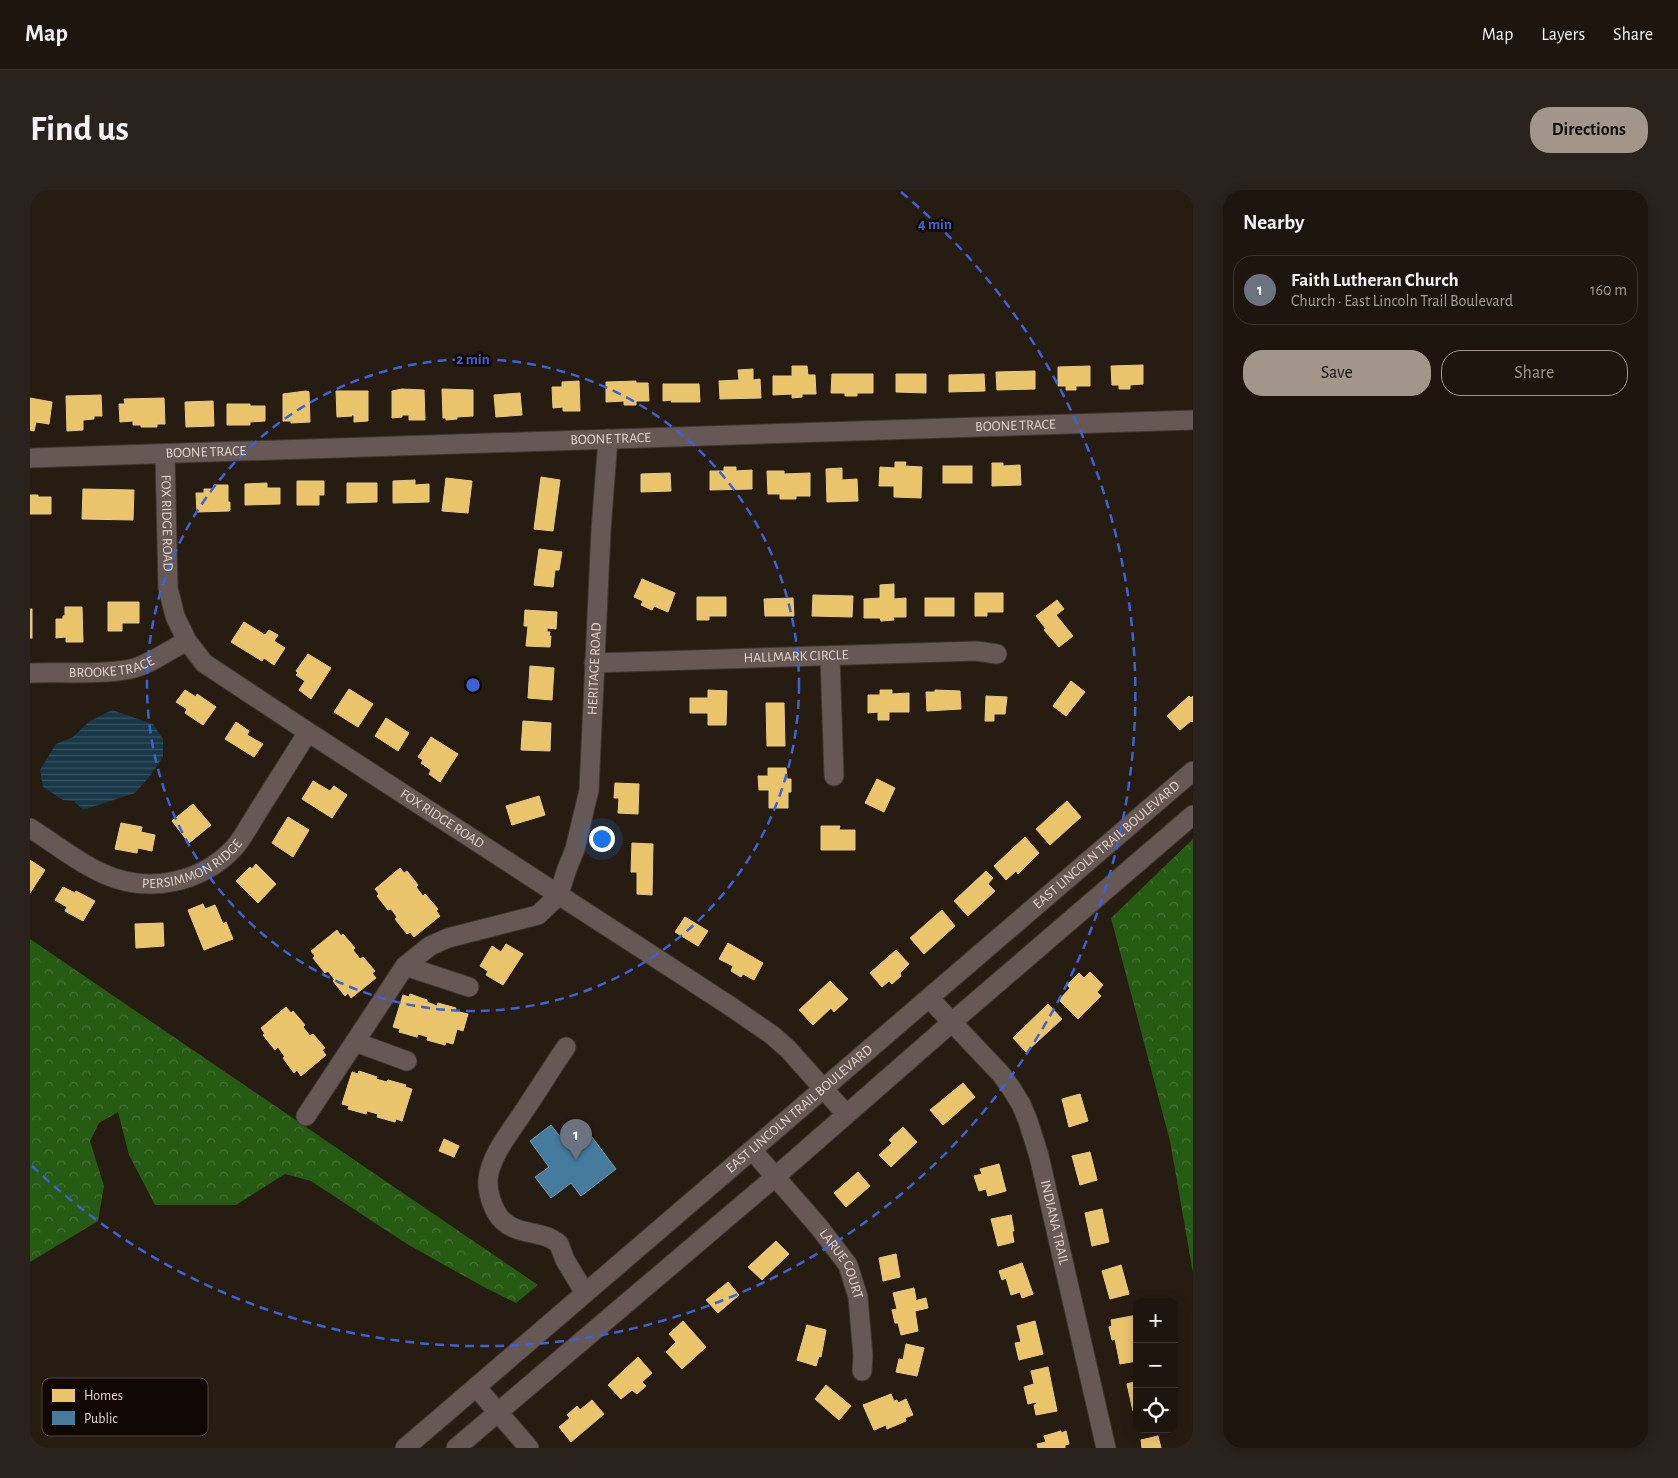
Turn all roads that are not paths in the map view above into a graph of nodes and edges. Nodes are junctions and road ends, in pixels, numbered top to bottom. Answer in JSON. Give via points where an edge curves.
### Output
{"nodes":[{"id":1,"x":1193,"y":420,"type":"edge"},
{"id":2,"x":608,"y":439,"type":"junction"},
{"id":3,"x":165,"y":455,"type":"junction"},
{"id":4,"x":30,"y":458,"type":"edge"},
{"id":5,"x":187,"y":641,"type":"junction"},
{"id":6,"x":997,"y":654,"type":"dead end"},
{"id":7,"x":830,"y":657,"type":"junction"},
{"id":8,"x":594,"y":663,"type":"junction"},
{"id":9,"x":30,"y":673,"type":"edge"},
{"id":10,"x":308,"y":732,"type":"junction"},
{"id":11,"x":1193,"y":771,"type":"edge"},
{"id":12,"x":834,"y":776,"type":"dead end"},
{"id":13,"x":1193,"y":815,"type":"edge"},
{"id":14,"x":30,"y":828,"type":"edge"},
{"id":15,"x":558,"y":896,"type":"junction"},
{"id":16,"x":405,"y":966,"type":"junction"},
{"id":17,"x":469,"y":987,"type":"dead end"},
{"id":18,"x":929,"y":998,"type":"junction"},
{"id":19,"x":951,"y":1022,"type":"junction"},
{"id":20,"x":355,"y":1042,"type":"junction"},
{"id":21,"x":566,"y":1046,"type":"dead end"},
{"id":22,"x":407,"y":1061,"type":"dead end"},
{"id":23,"x":824,"y":1088,"type":"junction"},
{"id":24,"x":846,"y":1114,"type":"junction"},
{"id":25,"x":306,"y":1116,"type":"dead end"},
{"id":26,"x":752,"y":1150,"type":"junction"},
{"id":27,"x":775,"y":1176,"type":"junction"},
{"id":28,"x":585,"y":1293,"type":"junction"},
{"id":29,"x":862,"y":1371,"type":"dead end"},
{"id":30,"x":476,"y":1387,"type":"junction"},
{"id":31,"x":498,"y":1412,"type":"junction"},
{"id":32,"x":405,"y":1448,"type":"edge"},
{"id":33,"x":456,"y":1448,"type":"edge"},
{"id":34,"x":529,"y":1448,"type":"edge"},
{"id":35,"x":1106,"y":1448,"type":"edge"}],
"edges":[{"from":1,"to":2,"type":"street","name":"BOONE TRACE"},
{"from":2,"to":3,"type":"street","name":"BOONE TRACE"},
{"from":2,"to":8,"type":"street","name":"HERITAGE ROAD"},
{"from":3,"to":4,"type":"street","name":"BOONE TRACE"},
{"from":3,"to":5,"type":"street","name":"FOX RIDGE ROAD","via":[[168,588],[175,616]]},
{"from":5,"to":9,"type":"street","name":"BROOKE TRACE","via":[[132,668]]},
{"from":5,"to":10,"type":"street","name":"FOX RIDGE ROAD","via":[[204,663]]},
{"from":6,"to":7,"type":"street","name":"HALLMARK CIRCLE","via":[[976,651]]},
{"from":7,"to":8,"type":"street","name":"HALLMARK CIRCLE"},
{"from":7,"to":12,"type":"street"},
{"from":8,"to":15,"type":"street","name":"HERITAGE ROAD","via":[[589,790],[575,849]]},
{"from":10,"to":14,"type":"street","name":"PERSIMMON RIDGE","via":[[235,847],[214,865],[186,879],[155,885],[105,875]]},
{"from":10,"to":15,"type":"street","name":"FOX RIDGE ROAD"},
{"from":11,"to":18,"type":"street","name":"EAST LINCOLN TRAIL BOULEVARD"},
{"from":13,"to":19,"type":"street"},
{"from":15,"to":16,"type":"street","via":[[538,915],[448,938],[430,946]]},
{"from":15,"to":23,"type":"street","name":"FOX RIDGE ROAD","via":[[772,1035]]},
{"from":16,"to":17,"type":"street"},
{"from":16,"to":20,"type":"street"},
{"from":18,"to":19,"type":"street","name":"INDIANA TRAIL"},
{"from":18,"to":23,"type":"street","name":"EAST LINCOLN TRAIL BOULEVARD"},
{"from":19,"to":24,"type":"street"},
{"from":19,"to":35,"type":"street","name":"INDIANA TRAIL","via":[[1000,1074],[1021,1104],[1028,1121],[1039,1156]]},
{"from":20,"to":22,"type":"street"},
{"from":20,"to":25,"type":"street"},
{"from":21,"to":28,"type":"street","via":[[495,1156],[488,1179],[496,1211],[509,1226],[560,1244],[565,1260]]},
{"from":23,"to":24,"type":"street","name":"FOX RIDGE ROAD"},
{"from":23,"to":26,"type":"street","name":"EAST LINCOLN TRAIL BOULEVARD"},
{"from":24,"to":27,"type":"street"},
{"from":26,"to":27,"type":"street","name":"LARUE COURT"},
{"from":26,"to":28,"type":"street","name":"EAST LINCOLN TRAIL BOULEVARD"},
{"from":27,"to":29,"type":"street","name":"LARUE COURT","via":[[848,1265],[858,1297]]},
{"from":27,"to":31,"type":"street"},
{"from":28,"to":30,"type":"street","name":"EAST LINCOLN TRAIL BOULEVARD"},
{"from":30,"to":31,"type":"street"},
{"from":30,"to":32,"type":"street","name":"EAST LINCOLN TRAIL BOULEVARD"},
{"from":31,"to":33,"type":"street"},
{"from":31,"to":34,"type":"street"}]}
